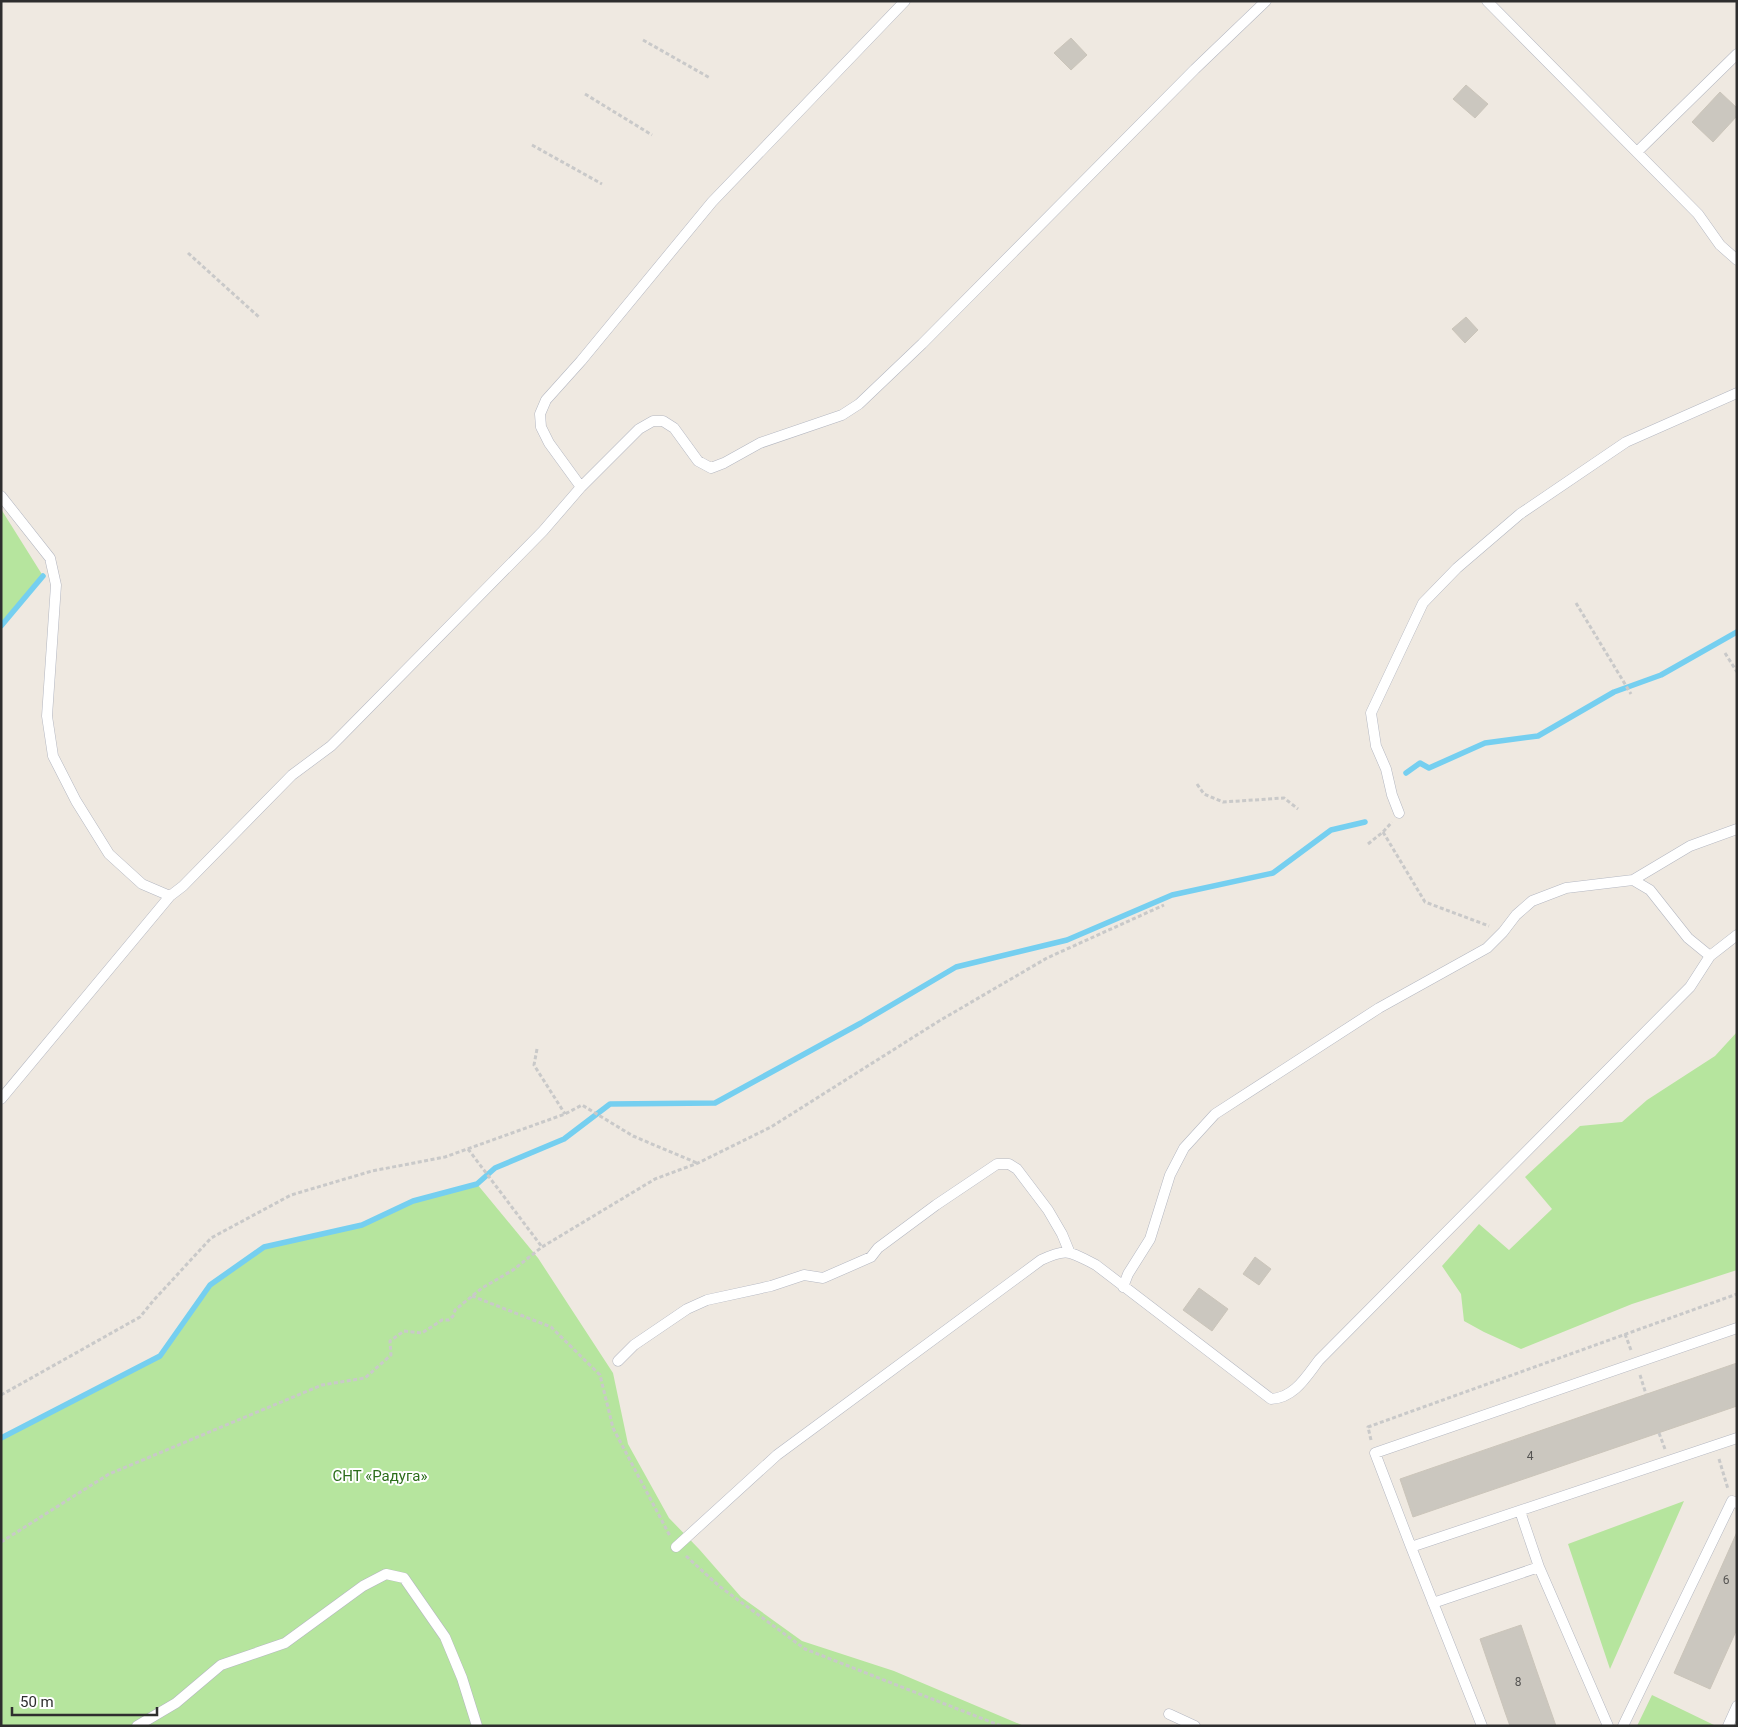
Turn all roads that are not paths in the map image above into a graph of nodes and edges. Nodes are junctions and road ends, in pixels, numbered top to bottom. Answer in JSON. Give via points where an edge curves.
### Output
{"nodes":[{"id":1,"x":904,"y":1,"type":"edge"},
{"id":2,"x":1266,"y":1,"type":"edge"},
{"id":3,"x":1487,"y":1,"type":"edge"},
{"id":4,"x":1737,"y":54,"type":"edge"},
{"id":5,"x":1637,"y":152,"type":"junction"},
{"id":6,"x":1737,"y":260,"type":"edge"},
{"id":7,"x":1737,"y":393,"type":"edge"},
{"id":8,"x":581,"y":486,"type":"junction"},
{"id":9,"x":1,"y":496,"type":"edge"},
{"id":10,"x":1400,"y":813,"type":"dead end"},
{"id":11,"x":1737,"y":829,"type":"edge"},
{"id":12,"x":1633,"y":880,"type":"junction"},
{"id":13,"x":170,"y":896,"type":"junction"},
{"id":14,"x":1737,"y":935,"type":"edge"},
{"id":15,"x":1710,"y":956,"type":"junction"},
{"id":16,"x":1,"y":1099,"type":"edge"},
{"id":17,"x":1069,"y":1251,"type":"junction"},
{"id":18,"x":1124,"y":1287,"type":"junction"},
{"id":19,"x":1737,"y":1328,"type":"edge"},
{"id":20,"x":618,"y":1361,"type":"dead end"},
{"id":21,"x":1737,"y":1438,"type":"edge"},
{"id":22,"x":1734,"y":1502,"type":"edge"},
{"id":23,"x":1520,"y":1511,"type":"junction"},
{"id":24,"x":676,"y":1547,"type":"dead end"},
{"id":25,"x":1411,"y":1548,"type":"junction"},
{"id":26,"x":1539,"y":1567,"type":"junction"},
{"id":27,"x":1433,"y":1603,"type":"junction"},
{"id":28,"x":1737,"y":1706,"type":"edge"},
{"id":29,"x":1169,"y":1714,"type":"dead end"},
{"id":30,"x":137,"y":1726,"type":"edge"},
{"id":31,"x":477,"y":1726,"type":"edge"},
{"id":32,"x":1195,"y":1726,"type":"edge"},
{"id":33,"x":1482,"y":1726,"type":"edge"},
{"id":34,"x":1608,"y":1726,"type":"edge"},
{"id":35,"x":1623,"y":1726,"type":"edge"},
{"id":36,"x":1728,"y":1726,"type":"edge"}],
"edges":[{"from":1,"to":8,"type":"lane","via":[[712,202],[546,400],[540,414],[541,427],[548,443]]},
{"from":2,"to":8,"type":"lane","via":[[859,404],[842,415],[760,443],[711,468],[698,461],[674,428],[663,421],[653,421],[639,428]]},
{"from":3,"to":5,"type":"lane"},
{"from":4,"to":5,"type":"lane"},
{"from":5,"to":6,"type":"lane","via":[[1698,214],[1720,245]]},
{"from":7,"to":10,"type":"lane","via":[[1626,442],[1520,514],[1457,568],[1424,604],[1371,713],[1376,746]]},
{"from":8,"to":13,"type":"lane","via":[[543,531],[336,742],[292,775],[184,886]]},
{"from":9,"to":13,"type":"lane","via":[[50,558],[56,585],[47,716],[53,756],[109,854],[142,884]]},
{"from":11,"to":12,"type":"lane","via":[[1690,846]]},
{"from":12,"to":15,"type":"lane","via":[[1650,890],[1688,938]]},
{"from":12,"to":18,"type":"lane","via":[[1566,888],[1532,901],[1487,948],[1379,1008],[1216,1114],[1184,1148],[1170,1175],[1150,1239],[1128,1274]]},
{"from":13,"to":16,"type":"lane"},
{"from":14,"to":15,"type":"lane"},
{"from":15,"to":18,"type":"lane","via":[[1690,987],[1319,1360],[1293,1392],[1271,1399]]},
{"from":17,"to":18,"type":"lane","via":[[1096,1265]]},
{"from":17,"to":20,"type":"lane","via":[[1048,1210],[1017,1169],[1009,1164],[997,1164],[885,1242],[870,1256],[823,1278],[804,1275],[771,1286],[706,1300],[634,1345]]},
{"from":17,"to":24,"type":"lane","via":[[1040,1260],[777,1455]]},
{"from":19,"to":25,"type":"lane","via":[[1375,1453]]},
{"from":21,"to":23,"type":"lane"},
{"from":22,"to":35,"type":"lane"},
{"from":23,"to":25,"type":"lane"},
{"from":23,"to":26,"type":"lane"},
{"from":25,"to":27,"type":"lane"},
{"from":26,"to":27,"type":"lane"},
{"from":26,"to":34,"type":"lane"},
{"from":27,"to":33,"type":"lane"},
{"from":28,"to":36,"type":"lane"},
{"from":29,"to":32,"type":"lane"},
{"from":30,"to":31,"type":"lane","via":[[176,1703],[221,1665],[285,1643],[363,1586],[386,1574],[404,1578],[445,1637]]}]}
